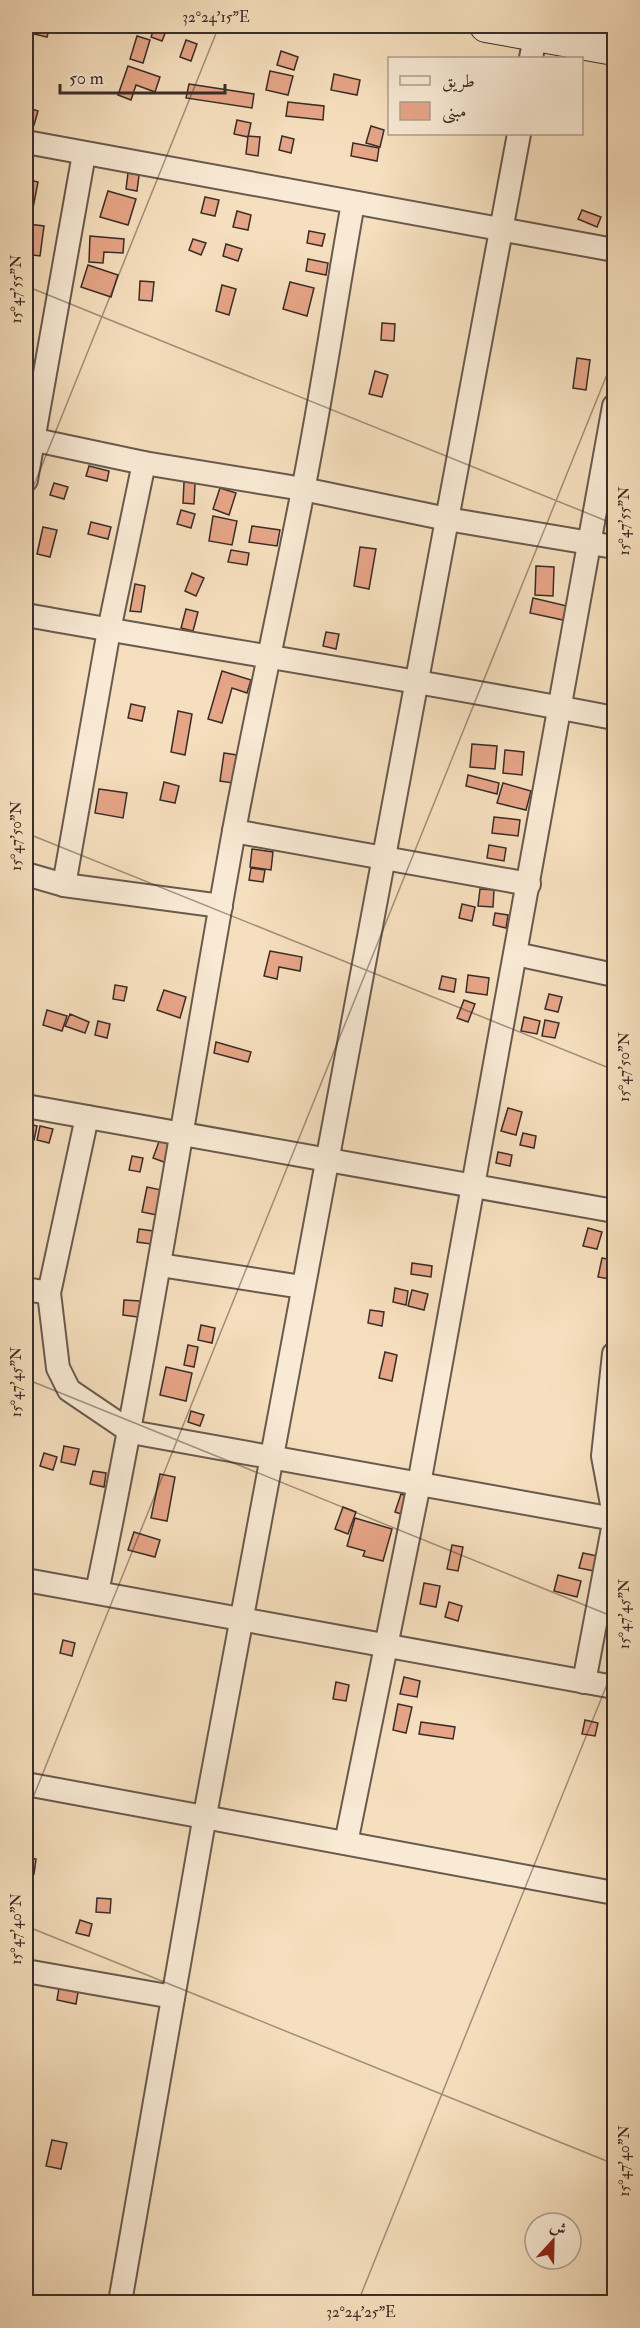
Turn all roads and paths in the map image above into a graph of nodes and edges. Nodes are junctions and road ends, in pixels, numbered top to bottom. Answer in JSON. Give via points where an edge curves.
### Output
{"nodes":[{"id":1,"x":486,"y":26,"type":"edge"},
{"id":2,"x":535,"y":39,"type":"edge"},
{"id":3,"x":615,"y":49,"type":"edge"},
{"id":4,"x":519,"y":135,"type":"edge"},
{"id":5,"x":26,"y":142,"type":"edge"},
{"id":6,"x":84,"y":153,"type":"junction"},
{"id":7,"x":353,"y":203,"type":"junction"},
{"id":8,"x":502,"y":229,"type":"junction"},
{"id":9,"x":615,"y":250,"type":"edge"},
{"id":10,"x":615,"y":406,"type":"edge"},
{"id":11,"x":29,"y":439,"type":"edge"},
{"id":12,"x":144,"y":463,"type":"junction"},
{"id":13,"x":26,"y":480,"type":"edge"},
{"id":14,"x":303,"y":489,"type":"junction"},
{"id":15,"x":447,"y":519,"type":"junction"},
{"id":16,"x":590,"y":543,"type":"junction"},
{"id":17,"x":615,"y":547,"type":"edge"},
{"id":18,"x":26,"y":615,"type":"edge"},
{"id":19,"x":109,"y":630,"type":"junction"},
{"id":20,"x":267,"y":658,"type":"junction"},
{"id":21,"x":416,"y":681,"type":"junction"},
{"id":22,"x":561,"y":708,"type":"junction"},
{"id":23,"x":615,"y":718,"type":"edge"},
{"id":24,"x":234,"y":831,"type":"junction"},
{"id":25,"x":383,"y":857,"type":"junction"},
{"id":26,"x":26,"y":874,"type":"edge"},
{"id":27,"x":529,"y":884,"type":"junction"},
{"id":28,"x":64,"y":885,"type":"junction"},
{"id":29,"x":221,"y":906,"type":"junction"},
{"id":30,"x":516,"y":954,"type":"junction"},
{"id":31,"x":615,"y":975,"type":"edge"},
{"id":32,"x":26,"y":1106,"type":"edge"},
{"id":33,"x":87,"y":1117,"type":"junction"},
{"id":34,"x":180,"y":1134,"type":"junction"},
{"id":35,"x":326,"y":1161,"type":"junction"},
{"id":36,"x":471,"y":1185,"type":"junction"},
{"id":37,"x":615,"y":1211,"type":"edge"},
{"id":38,"x":160,"y":1265,"type":"junction"},
{"id":39,"x":302,"y":1287,"type":"junction"},
{"id":40,"x":26,"y":1289,"type":"edge"},
{"id":41,"x":49,"y":1293,"type":"junction"},
{"id":42,"x":615,"y":1354,"type":"edge"},
{"id":43,"x":131,"y":1432,"type":"junction"},
{"id":44,"x":271,"y":1458,"type":"junction"},
{"id":45,"x":419,"y":1484,"type":"junction"},
{"id":46,"x":615,"y":1519,"type":"edge"},
{"id":47,"x":26,"y":1580,"type":"edge"},
{"id":48,"x":97,"y":1592,"type":"junction"},
{"id":49,"x":241,"y":1618,"type":"junction"},
{"id":50,"x":388,"y":1644,"type":"junction"},
{"id":51,"x":584,"y":1682,"type":"junction"},
{"id":52,"x":615,"y":1687,"type":"edge"},
{"id":53,"x":26,"y":1784,"type":"edge"},
{"id":54,"x":205,"y":1815,"type":"junction"},
{"id":55,"x":346,"y":1843,"type":"junction"},
{"id":56,"x":615,"y":1893,"type":"edge"},
{"id":57,"x":26,"y":1974,"type":"edge"},
{"id":58,"x":173,"y":1997,"type":"junction"},
{"id":59,"x":120,"y":2302,"type":"edge"}],
"edges":[{"from":1,"to":2,"type":"main road"},
{"from":2,"to":3,"type":"main road"},
{"from":4,"to":8,"type":"street"},
{"from":5,"to":6,"type":"street"},
{"from":6,"to":7,"type":"street"},
{"from":6,"to":11,"type":"street"},
{"from":7,"to":8,"type":"street"},
{"from":7,"to":14,"type":"street"},
{"from":8,"to":9,"type":"street"},
{"from":8,"to":15,"type":"street"},
{"from":10,"to":16,"type":"street"},
{"from":11,"to":12,"type":"street"},
{"from":11,"to":13,"type":"street"},
{"from":12,"to":14,"type":"street"},
{"from":12,"to":19,"type":"street"},
{"from":14,"to":15,"type":"street"},
{"from":14,"to":20,"type":"street"},
{"from":15,"to":16,"type":"street"},
{"from":15,"to":21,"type":"street"},
{"from":16,"to":17,"type":"street"},
{"from":16,"to":22,"type":"street"},
{"from":18,"to":19,"type":"street"},
{"from":19,"to":20,"type":"street"},
{"from":19,"to":28,"type":"street"},
{"from":20,"to":21,"type":"street"},
{"from":20,"to":24,"type":"street"},
{"from":21,"to":22,"type":"street"},
{"from":21,"to":25,"type":"street"},
{"from":22,"to":23,"type":"street"},
{"from":22,"to":27,"type":"street"},
{"from":24,"to":25,"type":"street"},
{"from":24,"to":29,"type":"street"},
{"from":25,"to":27,"type":"street"},
{"from":25,"to":35,"type":"street"},
{"from":26,"to":28,"type":"street"},
{"from":27,"to":30,"type":"street"},
{"from":28,"to":29,"type":"street"},
{"from":29,"to":34,"type":"street"},
{"from":30,"to":31,"type":"street"},
{"from":30,"to":36,"type":"street"},
{"from":32,"to":33,"type":"street"},
{"from":33,"to":34,"type":"street"},
{"from":33,"to":41,"type":"street"},
{"from":34,"to":35,"type":"street"},
{"from":34,"to":38,"type":"street"},
{"from":35,"to":36,"type":"street"},
{"from":35,"to":39,"type":"street"},
{"from":36,"to":37,"type":"street"},
{"from":36,"to":45,"type":"street"},
{"from":38,"to":39,"type":"street"},
{"from":38,"to":43,"type":"street"},
{"from":39,"to":44,"type":"street"},
{"from":40,"to":41,"type":"street"},
{"from":41,"to":43,"type":"street","via":[[58,1368],[69,1390]]},
{"from":42,"to":46,"type":"street","via":[[603,1456]]},
{"from":43,"to":44,"type":"street"},
{"from":43,"to":48,"type":"street"},
{"from":44,"to":45,"type":"street"},
{"from":44,"to":49,"type":"street"},
{"from":45,"to":46,"type":"street"},
{"from":45,"to":50,"type":"street"},
{"from":46,"to":51,"type":"street"},
{"from":47,"to":48,"type":"street"},
{"from":48,"to":49,"type":"street"},
{"from":49,"to":50,"type":"street"},
{"from":49,"to":54,"type":"street"},
{"from":50,"to":51,"type":"street"},
{"from":50,"to":55,"type":"street"},
{"from":51,"to":52,"type":"street"},
{"from":53,"to":54,"type":"street"},
{"from":54,"to":55,"type":"street"},
{"from":54,"to":58,"type":"street"},
{"from":55,"to":56,"type":"street"},
{"from":57,"to":58,"type":"street"},
{"from":58,"to":59,"type":"street"}]}
